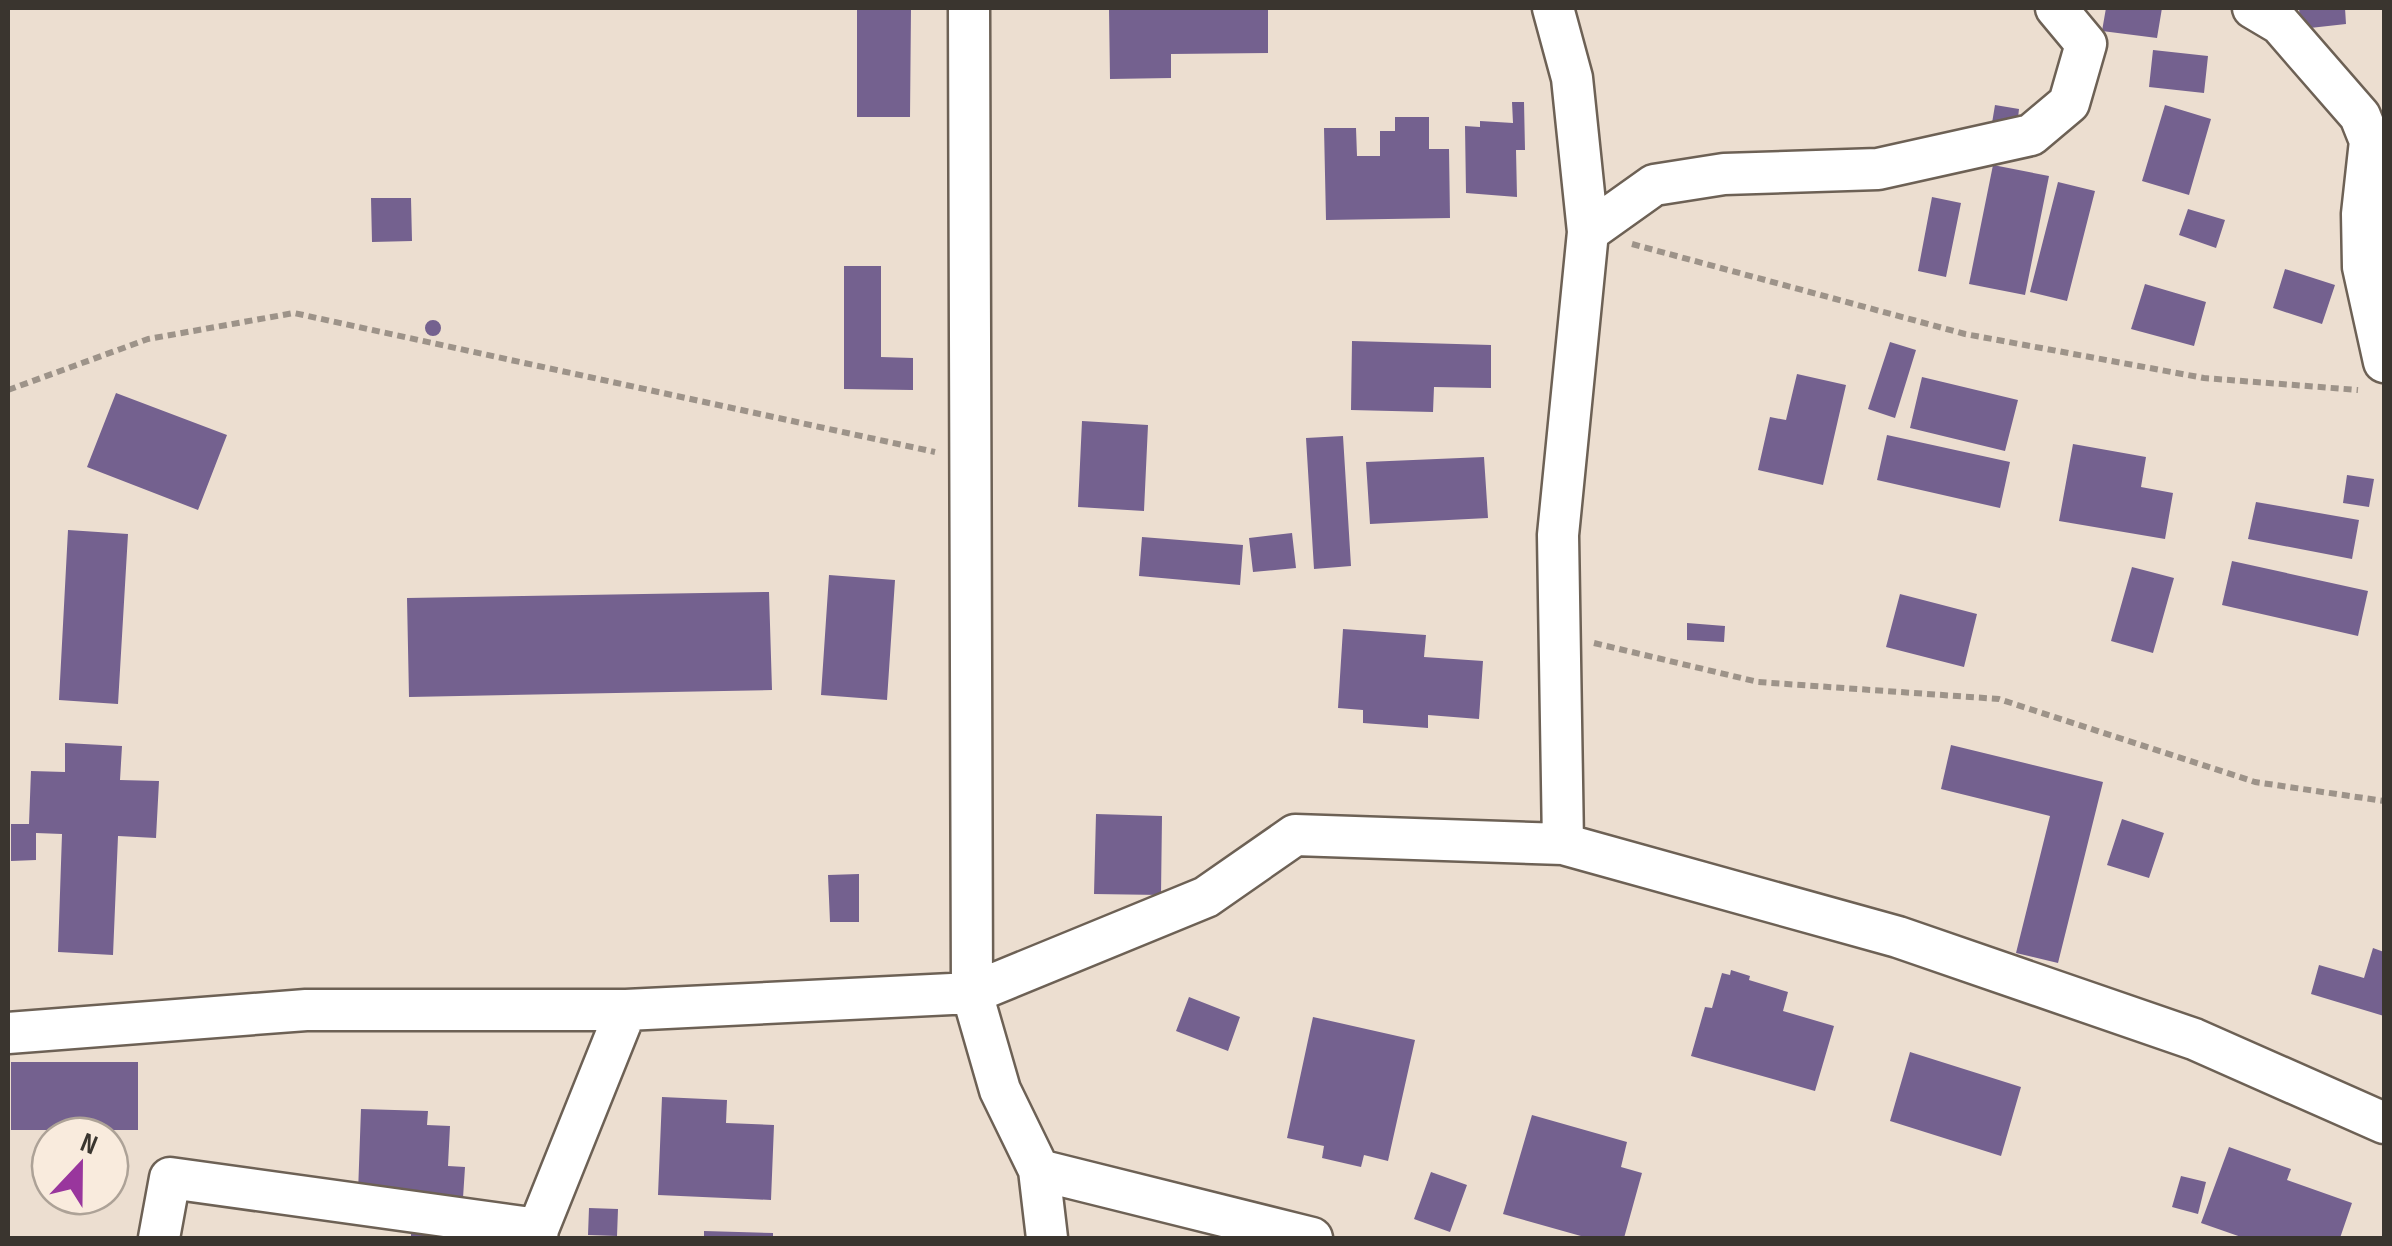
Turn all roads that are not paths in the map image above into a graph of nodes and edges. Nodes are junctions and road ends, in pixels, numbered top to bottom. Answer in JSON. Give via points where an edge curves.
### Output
{"nodes":[{"id":1,"x":968,"y":8,"type":"edge"},
{"id":2,"x":1553,"y":8,"type":"edge"},
{"id":3,"x":2056,"y":8,"type":"edge"},
{"id":4,"x":2253,"y":8,"type":"edge"},
{"id":5,"x":2372,"y":110,"type":"edge"},
{"id":6,"x":1588,"y":232,"type":"junction"},
{"id":7,"x":2376,"y":377,"type":"edge"},
{"id":8,"x":1562,"y":844,"type":"junction"},
{"id":9,"x":972,"y":993,"type":"junction"},
{"id":10,"x":626,"y":1010,"type":"junction"},
{"id":11,"x":8,"y":1033,"type":"edge"},
{"id":12,"x":2384,"y":1124,"type":"edge"},
{"id":13,"x":1039,"y":1170,"type":"junction"},
{"id":14,"x":538,"y":1234,"type":"edge"},
{"id":15,"x":159,"y":1238,"type":"edge"},
{"id":16,"x":1047,"y":1238,"type":"edge"},
{"id":17,"x":1312,"y":1238,"type":"edge"}],
"edges":[{"from":1,"to":9,"type":"street"},
{"from":2,"to":6,"type":"street","via":[[1572,78]]},
{"from":3,"to":6,"type":"street","via":[[2086,44],[2069,103],[2031,134],[1878,169],[1724,174],[1654,184]]},
{"from":4,"to":5,"type":"street","via":[[2280,24]]},
{"from":5,"to":7,"type":"street","via":[[2362,214]]},
{"from":6,"to":8,"type":"street","via":[[1558,536]]},
{"from":8,"to":9,"type":"street","via":[[1296,835],[1206,897]]},
{"from":8,"to":12,"type":"street","via":[[1916,943],[2194,1039]]},
{"from":9,"to":10,"type":"street"},
{"from":9,"to":13,"type":"street","via":[[1000,1090]]},
{"from":10,"to":11,"type":"street","via":[[306,1010]]},
{"from":10,"to":14,"type":"street"},
{"from":13,"to":16,"type":"street"},
{"from":13,"to":17,"type":"street"},
{"from":14,"to":15,"type":"street","via":[[170,1178]]}]}
